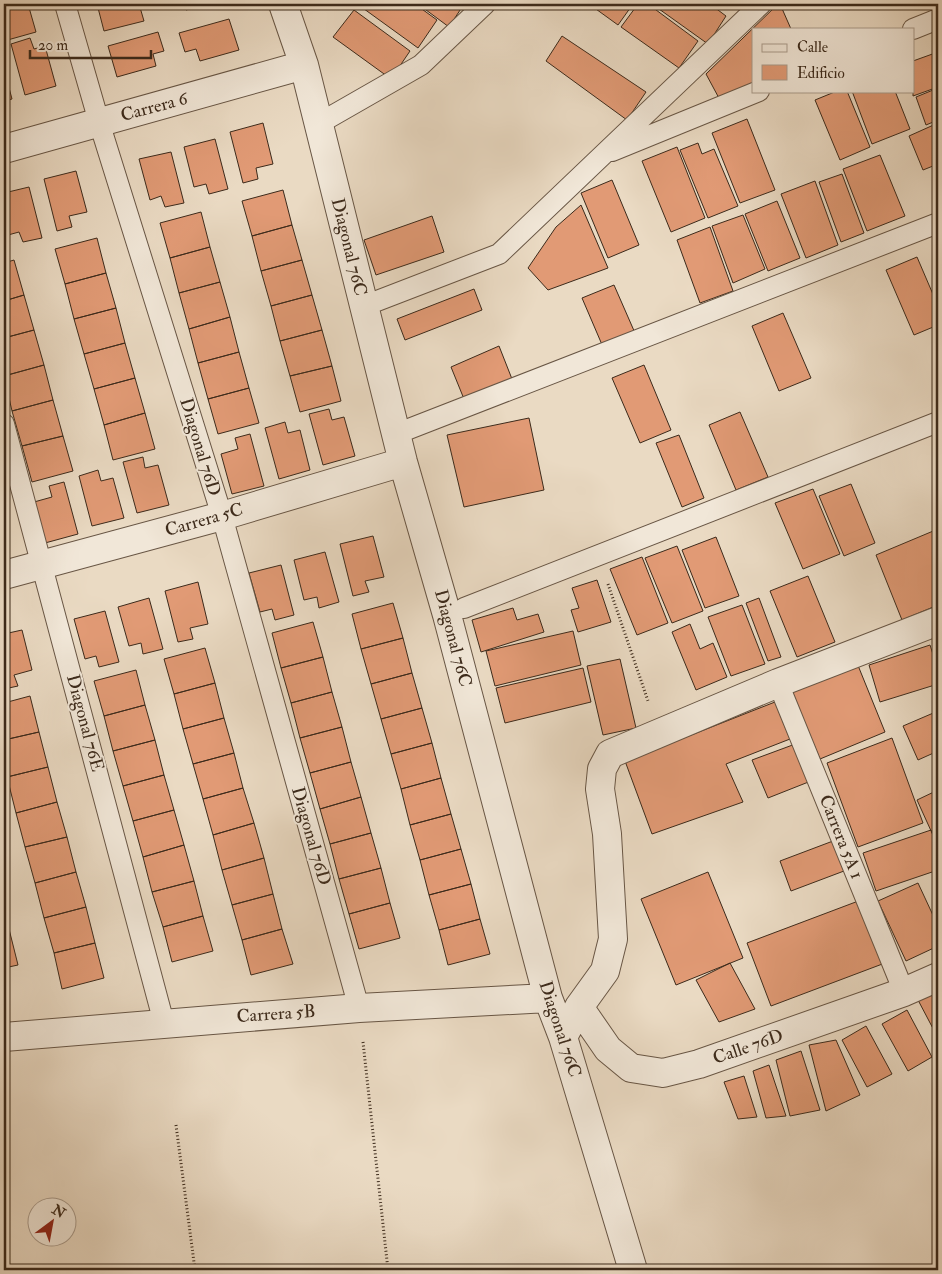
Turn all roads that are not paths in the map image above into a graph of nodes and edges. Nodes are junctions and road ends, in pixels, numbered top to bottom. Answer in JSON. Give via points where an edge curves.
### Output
{"nodes":[{"id":1,"x":65,"y":4,"type":"edge"},
{"id":2,"x":283,"y":4,"type":"edge"},
{"id":3,"x":485,"y":4,"type":"edge"},
{"id":4,"x":761,"y":4,"type":"edge"},
{"id":5,"x":938,"y":18,"type":"edge"},
{"id":6,"x":914,"y":29,"type":"edge"},
{"id":7,"x":304,"y":65,"type":"junction"},
{"id":8,"x":757,"y":92,"type":"edge"},
{"id":9,"x":99,"y":122,"type":"junction"},
{"id":10,"x":318,"y":124,"type":"junction"},
{"id":11,"x":4,"y":149,"type":"edge"},
{"id":12,"x":601,"y":156,"type":"junction"},
{"id":13,"x":938,"y":223,"type":"edge"},
{"id":14,"x":364,"y":306,"type":"junction"},
{"id":15,"x":938,"y":422,"type":"edge"},
{"id":16,"x":4,"y":424,"type":"edge"},
{"id":17,"x":396,"y":434,"type":"junction"},
{"id":18,"x":403,"y":462,"type":"junction"},
{"id":19,"x":222,"y":516,"type":"junction"},
{"id":20,"x":43,"y":564,"type":"junction"},
{"id":21,"x":4,"y":575,"type":"edge"},
{"id":22,"x":464,"y":608,"type":"dead end"},
{"id":23,"x":937,"y":626,"type":"edge"},
{"id":24,"x":778,"y":683,"type":"junction"},
{"id":25,"x":938,"y":977,"type":"edge"},
{"id":26,"x":904,"y":992,"type":"junction"},
{"id":27,"x":548,"y":998,"type":"junction"},
{"id":28,"x":579,"y":1007,"type":"junction"},
{"id":29,"x":359,"y":1008,"type":"junction"},
{"id":30,"x":164,"y":1023,"type":"junction"},
{"id":31,"x":4,"y":1037,"type":"edge"},
{"id":32,"x":563,"y":1037,"type":"junction"},
{"id":33,"x":633,"y":1270,"type":"edge"}],
"edges":[{"from":1,"to":9,"type":"lane","name":"Diagonal 76D"},
{"from":2,"to":7,"type":"street","name":"Diagonal 76C"},
{"from":3,"to":10,"type":"lane","via":[[421,65]]},
{"from":4,"to":12,"type":"lane"},
{"from":5,"to":6,"type":"lane"},
{"from":7,"to":9,"type":"street","name":"Carrera 6"},
{"from":7,"to":10,"type":"street","name":"Diagonal 76C"},
{"from":8,"to":12,"type":"lane"},
{"from":9,"to":11,"type":"street","name":"Carrera 6"},
{"from":9,"to":19,"type":"lane","name":"Diagonal 76D"},
{"from":10,"to":14,"type":"street","name":"Diagonal 76C"},
{"from":12,"to":14,"type":"lane","via":[[499,254]]},
{"from":13,"to":17,"type":"lane"},
{"from":14,"to":17,"type":"street","name":"Diagonal 76C"},
{"from":15,"to":22,"type":"lane"},
{"from":16,"to":20,"type":"lane","name":"Diagonal 76E"},
{"from":17,"to":18,"type":"street","name":"Diagonal 76C"},
{"from":18,"to":19,"type":"street","name":"Carrera 5C"},
{"from":18,"to":27,"type":"street","name":"Diagonal 76C","via":[[450,624]]},
{"from":19,"to":20,"type":"street","name":"Carrera 5C"},
{"from":19,"to":29,"type":"lane","name":"Diagonal 76D"},
{"from":20,"to":21,"type":"street","name":"Carrera 5C"},
{"from":20,"to":30,"type":"lane","name":"Diagonal 76E"},
{"from":23,"to":24,"type":"street"},
{"from":24,"to":26,"type":"lane","name":"Carrera 5A 1"},
{"from":24,"to":28,"type":"street","via":[[610,754],[602,769],[600,789],[607,834],[613,939],[605,971]]},
{"from":25,"to":26,"type":"street","name":"Calle 76D"},
{"from":26,"to":28,"type":"street","name":"Calle 76D","via":[[699,1064],[663,1073],[631,1068],[608,1049]]},
{"from":27,"to":29,"type":"street","name":"Carrera 5B"},
{"from":27,"to":32,"type":"street","name":"Diagonal 76C"},
{"from":28,"to":32,"type":"street"},
{"from":29,"to":30,"type":"street","name":"Carrera 5B"},
{"from":30,"to":31,"type":"street","name":"Carrera 5B"},
{"from":32,"to":33,"type":"street","name":"Diagonal 76C"}]}
